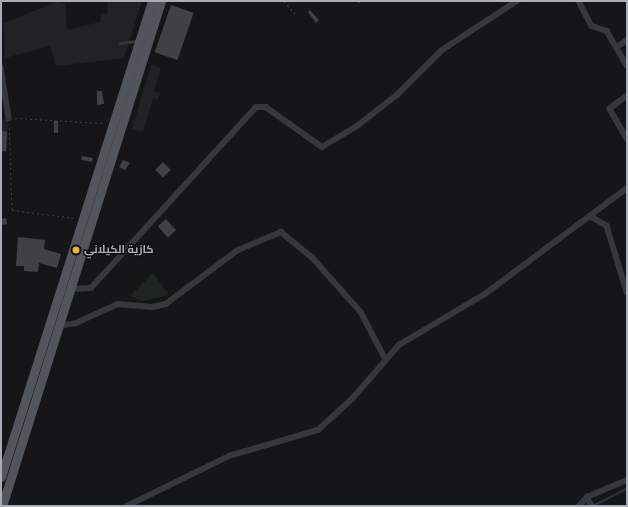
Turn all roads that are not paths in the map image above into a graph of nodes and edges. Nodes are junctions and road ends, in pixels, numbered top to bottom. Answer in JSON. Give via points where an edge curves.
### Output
{"nodes":[{"id":1,"x":152,"y":1,"type":"edge"},
{"id":2,"x":161,"y":1,"type":"edge"},
{"id":3,"x":517,"y":1,"type":"edge"},
{"id":4,"x":580,"y":1,"type":"edge"},
{"id":5,"x":627,"y":40,"type":"edge"},
{"id":6,"x":139,"y":41,"type":"junction"},
{"id":7,"x":120,"y":43,"type":"dead end"},
{"id":8,"x":617,"y":47,"type":"junction"},
{"id":9,"x":627,"y":64,"type":"edge"},
{"id":10,"x":1,"y":67,"type":"edge"},
{"id":11,"x":627,"y":96,"type":"edge"},
{"id":12,"x":9,"y":118,"type":"road end"},
{"id":13,"x":627,"y":138,"type":"edge"},
{"id":14,"x":627,"y":188,"type":"edge"},
{"id":15,"x":590,"y":216,"type":"junction"},
{"id":16,"x":71,"y":289,"type":"junction"},
{"id":17,"x":627,"y":292,"type":"edge"},
{"id":18,"x":58,"y":326,"type":"junction"},
{"id":19,"x":385,"y":358,"type":"junction"},
{"id":20,"x":1,"y":477,"type":"edge"},
{"id":21,"x":627,"y":480,"type":"edge"},
{"id":22,"x":587,"y":497,"type":"junction"},
{"id":23,"x":2,"y":506,"type":"edge"},
{"id":24,"x":127,"y":506,"type":"edge"},
{"id":25,"x":579,"y":506,"type":"edge"},
{"id":26,"x":592,"y":506,"type":"edge"}],
"edges":[{"from":1,"to":6,"type":"main road"},
{"from":2,"to":16,"type":"main road"},
{"from":3,"to":16,"type":"street","via":[[442,50],[398,95],[357,126],[322,147],[266,108],[256,107],[91,288]]},
{"from":4,"to":8,"type":"street","via":[[592,26],[607,31]]},
{"from":5,"to":8,"type":"street"},
{"from":6,"to":7,"type":"lane"},
{"from":6,"to":20,"type":"main road"},
{"from":8,"to":9,"type":"street"},
{"from":10,"to":12,"type":"street"},
{"from":11,"to":13,"type":"street","via":[[610,109]]},
{"from":14,"to":15,"type":"street"},
{"from":15,"to":17,"type":"street","via":[[607,226]]},
{"from":15,"to":19,"type":"street","via":[[485,294],[399,345]]},
{"from":16,"to":18,"type":"main road"},
{"from":18,"to":19,"type":"street","via":[[76,323],[118,304],[152,307],[166,304],[238,250],[281,232],[313,258],[361,312]]},
{"from":18,"to":23,"type":"main road"},
{"from":19,"to":24,"type":"street","via":[[352,399],[318,430],[229,456]]},
{"from":21,"to":22,"type":"street"},
{"from":22,"to":25,"type":"street"},
{"from":22,"to":26,"type":"street"}]}
